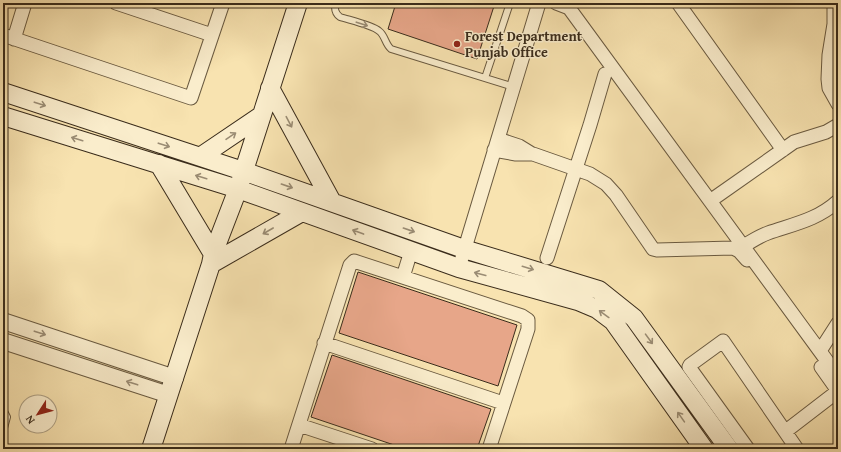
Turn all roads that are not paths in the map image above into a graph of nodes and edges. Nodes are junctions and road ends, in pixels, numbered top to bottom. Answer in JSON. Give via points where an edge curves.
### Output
{"nodes":[{"id":1,"x":25,"y":3,"type":"edge"},
{"id":2,"x":116,"y":3,"type":"edge"},
{"id":3,"x":223,"y":3,"type":"edge"},
{"id":4,"x":298,"y":3,"type":"edge"},
{"id":5,"x":336,"y":3,"type":"edge"},
{"id":6,"x":510,"y":3,"type":"edge"},
{"id":7,"x":539,"y":3,"type":"edge"},
{"id":8,"x":556,"y":3,"type":"edge"},
{"id":9,"x":678,"y":3,"type":"edge"},
{"id":10,"x":834,"y":3,"type":"edge"},
{"id":11,"x":572,"y":5,"type":"edge"},
{"id":12,"x":151,"y":9,"type":"edge"},
{"id":13,"x":212,"y":35,"type":"junction"},
{"id":14,"x":8,"y":37,"type":"edge"},
{"id":15,"x":605,"y":74,"type":"dead end"},
{"id":16,"x":485,"y":78,"type":"junction"},
{"id":17,"x":514,"y":87,"type":"junction"},
{"id":18,"x":270,"y":88,"type":"junction"},
{"id":19,"x":3,"y":92,"type":"edge"},
{"id":20,"x":838,"y":104,"type":"edge"},
{"id":21,"x":262,"y":115,"type":"junction"},
{"id":22,"x":3,"y":116,"type":"edge"},
{"id":23,"x":838,"y":125,"type":"edge"},
{"id":24,"x":496,"y":145,"type":"junction"},
{"id":25,"x":783,"y":150,"type":"junction"},
{"id":26,"x":200,"y":157,"type":"junction"},
{"id":27,"x":159,"y":164,"type":"junction"},
{"id":28,"x":575,"y":168,"type":"junction"},
{"id":29,"x":244,"y":171,"type":"junction"},
{"id":30,"x":238,"y":189,"type":"junction"},
{"id":31,"x":710,"y":201,"type":"junction"},
{"id":32,"x":838,"y":201,"type":"edge"},
{"id":33,"x":332,"y":202,"type":"junction"},
{"id":34,"x":302,"y":212,"type":"junction"},
{"id":35,"x":743,"y":246,"type":"junction"},
{"id":36,"x":464,"y":249,"type":"junction"},
{"id":37,"x":411,"y":251,"type":"junction"},
{"id":38,"x":546,"y":258,"type":"dead end"},
{"id":39,"x":212,"y":259,"type":"junction"},
{"id":40,"x":459,"y":268,"type":"junction"},
{"id":41,"x":403,"y":277,"type":"junction"},
{"id":42,"x":3,"y":321,"type":"edge"},
{"id":43,"x":838,"y":323,"type":"edge"},
{"id":44,"x":3,"y":341,"type":"edge"},
{"id":45,"x":324,"y":343,"type":"junction"},
{"id":46,"x":820,"y":351,"type":"junction"},
{"id":47,"x":838,"y":376,"type":"edge"},
{"id":48,"x":174,"y":378,"type":"junction"},
{"id":49,"x":838,"y":391,"type":"edge"},
{"id":50,"x":169,"y":395,"type":"junction"},
{"id":51,"x":504,"y":403,"type":"junction"},
{"id":52,"x":3,"y":409,"type":"edge"},
{"id":53,"x":299,"y":425,"type":"junction"},
{"id":54,"x":3,"y":432,"type":"edge"},
{"id":55,"x":786,"y":432,"type":"junction"},
{"id":56,"x":151,"y":449,"type":"edge"},
{"id":57,"x":291,"y":449,"type":"edge"},
{"id":58,"x":372,"y":449,"type":"edge"},
{"id":59,"x":489,"y":449,"type":"edge"},
{"id":60,"x":704,"y":449,"type":"edge"},
{"id":61,"x":729,"y":449,"type":"edge"},
{"id":62,"x":748,"y":449,"type":"edge"},
{"id":63,"x":798,"y":449,"type":"edge"}],
"edges":[{"from":1,"to":14,"type":"street"},
{"from":2,"to":12,"type":"street"},
{"from":3,"to":13,"type":"street"},
{"from":4,"to":18,"type":"main road"},
{"from":5,"to":16,"type":"lane","one_way":true,"via":[[335,12],[340,17],[377,29],[391,49]]},
{"from":6,"to":16,"type":"lane"},
{"from":7,"to":17,"type":"street"},
{"from":8,"to":11,"type":"street"},
{"from":9,"to":25,"type":"street"},
{"from":10,"to":20,"type":"street","via":[[828,78],[829,88]]},
{"from":11,"to":31,"type":"street"},
{"from":12,"to":13,"type":"street"},
{"from":13,"to":14,"type":"street","via":[[193,96],[190,98]]},
{"from":15,"to":28,"type":"street"},
{"from":16,"to":17,"type":"lane"},
{"from":17,"to":24,"type":"street"},
{"from":18,"to":21,"type":"main road"},
{"from":18,"to":33,"type":"main road","one_way":true},
{"from":19,"to":26,"type":"main road","one_way":true},
{"from":26,"to":21,"type":"main road","one_way":true},
{"from":21,"to":29,"type":"main road"},
{"from":27,"to":22,"type":"main road","one_way":true},
{"from":23,"to":25,"type":"street","via":[[826,132],[794,142]]},
{"from":24,"to":28,"type":"street","via":[[516,154],[533,154]]},
{"from":24,"to":36,"type":"street"},
{"from":25,"to":31,"type":"street"},
{"from":26,"to":29,"type":"main road"},
{"from":30,"to":27,"type":"main road","one_way":true},
{"from":27,"to":39,"type":"main road"},
{"from":28,"to":38,"type":"street"},
{"from":28,"to":49,"type":"street","via":[[606,184],[616,194],[653,249],[733,248],[739,251]]},
{"from":29,"to":30,"type":"main road"},
{"from":29,"to":33,"type":"main road","one_way":true},
{"from":30,"to":34,"type":"main road"},
{"from":30,"to":39,"type":"main road"},
{"from":31,"to":35,"type":"street"},
{"from":32,"to":35,"type":"street","via":[[816,217],[768,233]]},
{"from":33,"to":36,"type":"main road","one_way":true},
{"from":37,"to":34,"type":"main road","one_way":true},
{"from":34,"to":39,"type":"main road","one_way":true},
{"from":35,"to":46,"type":"street"},
{"from":36,"to":40,"type":"street"},
{"from":36,"to":61,"type":"main road","one_way":true,"via":[[599,290],[634,318]]},
{"from":37,"to":40,"type":"main road"},
{"from":37,"to":41,"type":"street"},
{"from":39,"to":48,"type":"main road"},
{"from":60,"to":40,"type":"main road","one_way":true,"via":[[613,321],[597,309],[578,301]]},
{"from":41,"to":45,"type":"street","via":[[354,262],[350,265]]},
{"from":41,"to":51,"type":"street","via":[[528,320],[528,329]]},
{"from":42,"to":48,"type":"street","one_way":true},
{"from":43,"to":46,"type":"street"},
{"from":50,"to":44,"type":"street","one_way":true},
{"from":45,"to":51,"type":"street"},
{"from":45,"to":53,"type":"street"},
{"from":46,"to":47,"type":"street"},
{"from":48,"to":50,"type":"main road"},
{"from":49,"to":55,"type":"street"},
{"from":50,"to":56,"type":"main road"},
{"from":51,"to":59,"type":"street"},
{"from":52,"to":54,"type":"lane","via":[[7,417]]},
{"from":53,"to":57,"type":"street"},
{"from":53,"to":58,"type":"street"},
{"from":55,"to":62,"type":"street","via":[[722,341],[689,367]]},
{"from":55,"to":63,"type":"street"}]}
